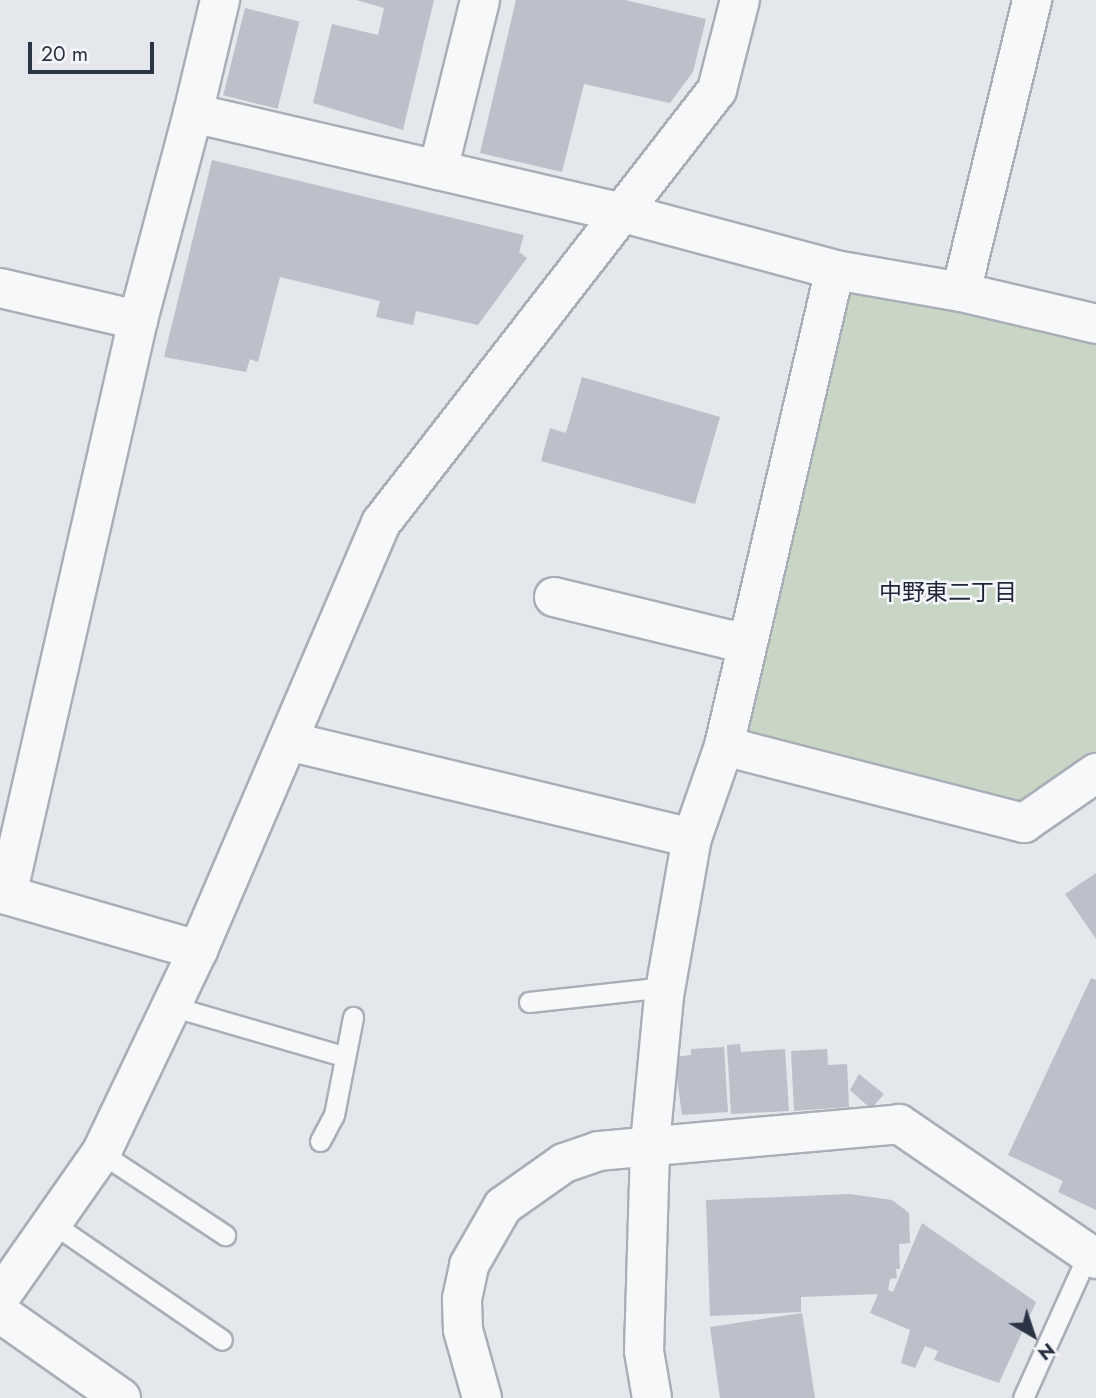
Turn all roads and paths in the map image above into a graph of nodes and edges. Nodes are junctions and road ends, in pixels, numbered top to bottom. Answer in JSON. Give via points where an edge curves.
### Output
{"nodes":[{"id":1,"x":220,"y":0,"type":"edge"},
{"id":2,"x":480,"y":0,"type":"edge"},
{"id":3,"x":740,"y":0,"type":"edge"},
{"id":4,"x":1032,"y":0,"type":"edge"},
{"id":5,"x":193,"y":113,"type":"junction"},
{"id":6,"x":438,"y":170,"type":"junction"},
{"id":7,"x":623,"y":213,"type":"junction"},
{"id":8,"x":835,"y":270,"type":"junction"},
{"id":9,"x":0,"y":288,"type":"edge"},
{"id":10,"x":961,"y":292,"type":"junction"},
{"id":11,"x":138,"y":320,"type":"junction"},
{"id":12,"x":1096,"y":324,"type":"edge"},
{"id":13,"x":554,"y":597,"type":"dead end"},
{"id":14,"x":749,"y":638,"type":"junction"},
{"id":15,"x":288,"y":741,"type":"junction"},
{"id":16,"x":724,"y":746,"type":"junction"},
{"id":17,"x":1096,"y":773,"type":"edge"},
{"id":18,"x":692,"y":838,"type":"junction"},
{"id":19,"x":198,"y":950,"type":"junction"},
{"id":20,"x":664,"y":996,"type":"junction"},
{"id":21,"x":529,"y":1002,"type":"dead end"},
{"id":22,"x":171,"y":1006,"type":"junction"},
{"id":23,"x":353,"y":1017,"type":"dead end"},
{"id":24,"x":343,"y":1056,"type":"junction"},
{"id":25,"x":320,"y":1141,"type":"dead end"},
{"id":26,"x":650,"y":1144,"type":"junction"},
{"id":27,"x":102,"y":1153,"type":"junction"},
{"id":28,"x":52,"y":1223,"type":"junction"},
{"id":29,"x":225,"y":1235,"type":"dead end"},
{"id":30,"x":1092,"y":1256,"type":"edge"},
{"id":31,"x":0,"y":1297,"type":"edge"},
{"id":32,"x":0,"y":1313,"type":"edge"},
{"id":33,"x":222,"y":1340,"type":"dead end"},
{"id":34,"x":121,"y":1398,"type":"edge"},
{"id":35,"x":482,"y":1398,"type":"edge"},
{"id":36,"x":652,"y":1398,"type":"edge"},
{"id":37,"x":1023,"y":1398,"type":"edge"}],
"edges":[{"from":1,"to":5,"type":"street"},
{"from":2,"to":6,"type":"street"},
{"from":3,"to":7,"type":"street","via":[[717,90]]},
{"from":4,"to":10,"type":"street"},
{"from":5,"to":6,"type":"street"},
{"from":5,"to":11,"type":"street"},
{"from":6,"to":7,"type":"street"},
{"from":7,"to":8,"type":"street"},
{"from":7,"to":15,"type":"street","via":[[381,523]]},
{"from":8,"to":10,"type":"street"},
{"from":8,"to":14,"type":"street"},
{"from":9,"to":11,"type":"street"},
{"from":10,"to":12,"type":"street"},
{"from":11,"to":19,"type":"street","via":[[7,895]]},
{"from":13,"to":14,"type":"street","via":[[730,640]]},
{"from":14,"to":16,"type":"street"},
{"from":15,"to":18,"type":"street"},
{"from":15,"to":19,"type":"street"},
{"from":16,"to":17,"type":"street","via":[[1024,823]]},
{"from":16,"to":18,"type":"street"},
{"from":18,"to":20,"type":"street"},
{"from":19,"to":22,"type":"street"},
{"from":20,"to":21,"type":"lane","via":[[647,989]]},
{"from":20,"to":26,"type":"street"},
{"from":22,"to":24,"type":"lane"},
{"from":22,"to":27,"type":"street"},
{"from":23,"to":24,"type":"lane"},
{"from":24,"to":25,"type":"lane","via":[[334,1115]]},
{"from":26,"to":30,"type":"street","via":[[899,1124]]},
{"from":26,"to":35,"type":"street","via":[[599,1151],[564,1163],[503,1206],[469,1265],[462,1299],[469,1364]]},
{"from":26,"to":36,"type":"street","via":[[644,1351]]},
{"from":27,"to":28,"type":"street"},
{"from":27,"to":29,"type":"lane"},
{"from":28,"to":31,"type":"street"},
{"from":28,"to":33,"type":"lane"},
{"from":30,"to":37,"type":"lane"},
{"from":32,"to":34,"type":"street"}]}
